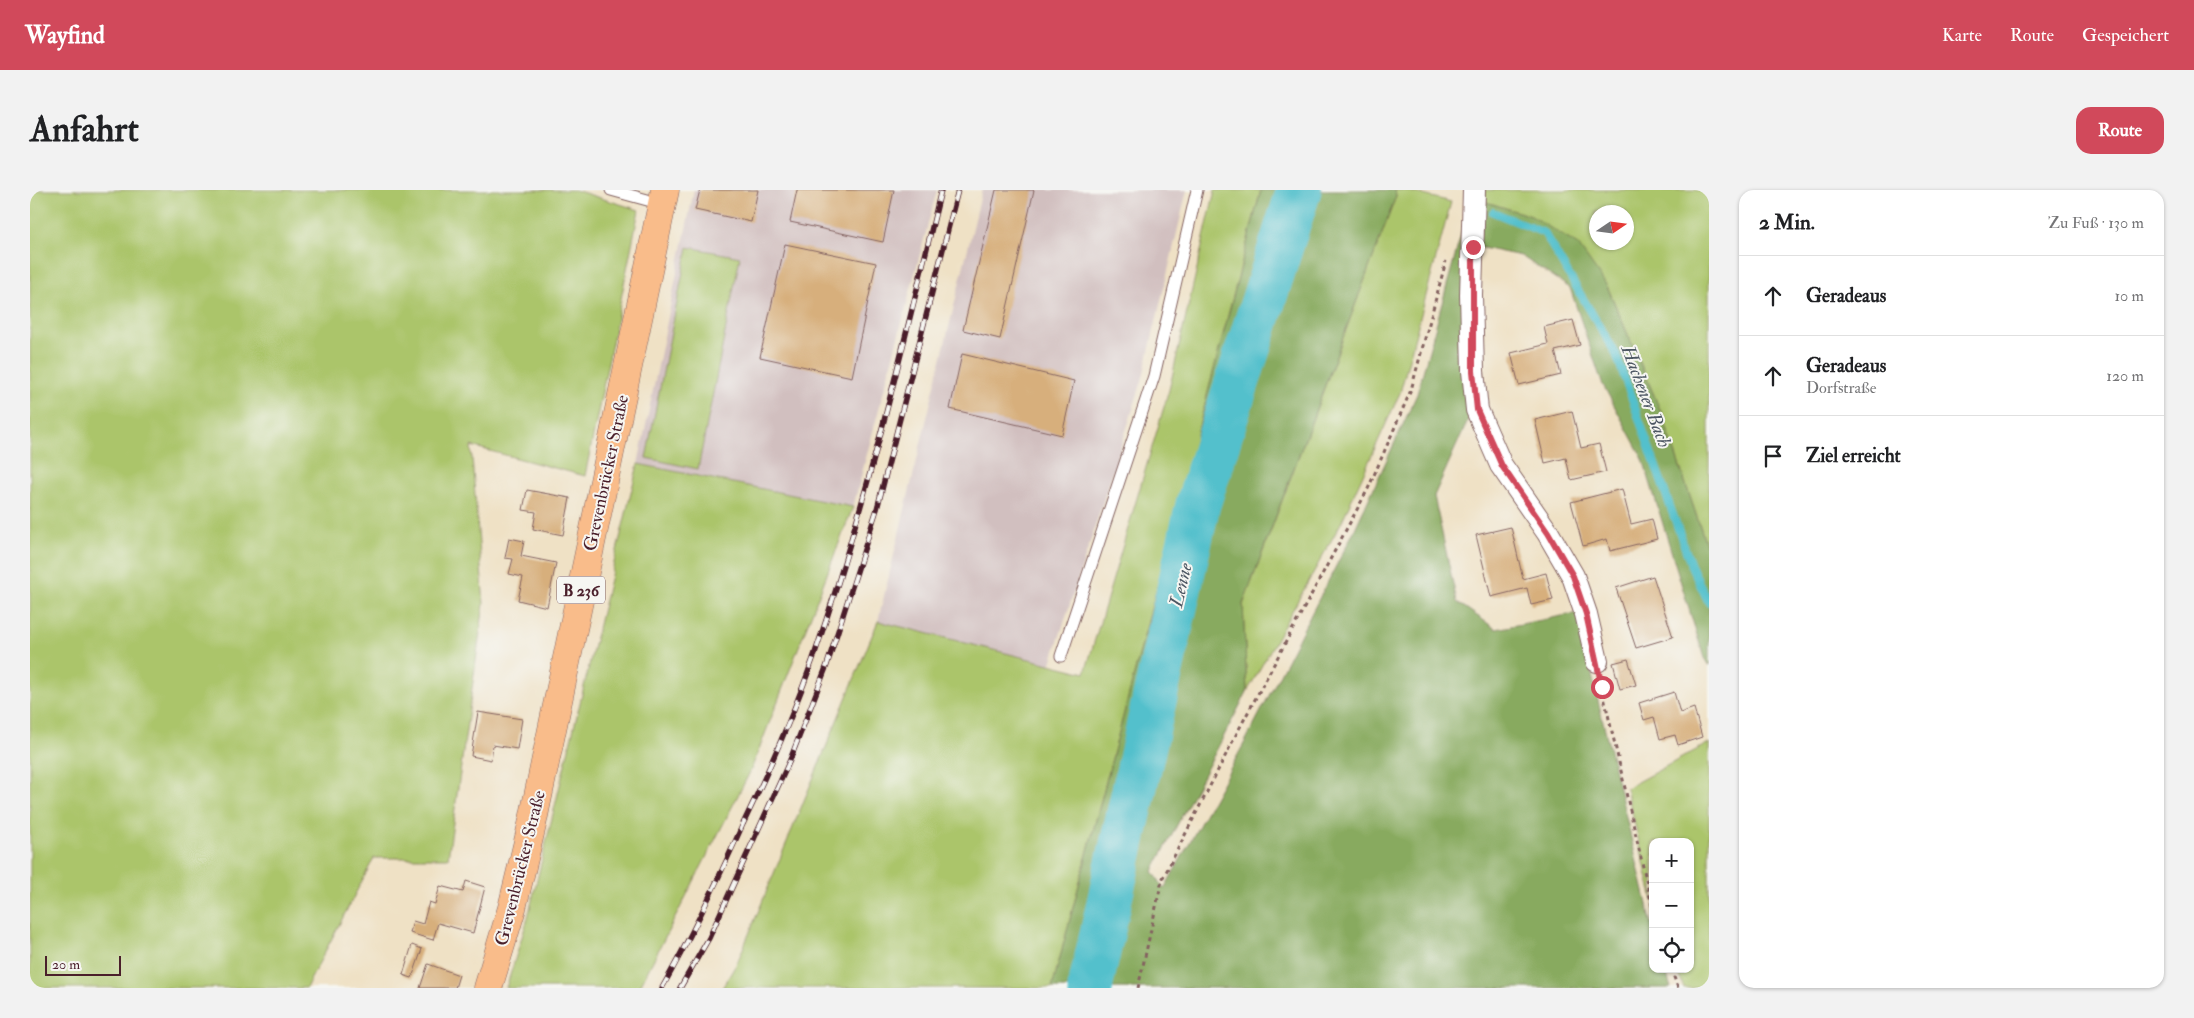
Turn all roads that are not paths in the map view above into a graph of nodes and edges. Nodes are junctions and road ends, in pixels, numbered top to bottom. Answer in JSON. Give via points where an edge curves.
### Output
{"nodes":[{"id":1,"x":611,"y":190,"type":"edge"},
{"id":2,"x":1197,"y":190,"type":"edge"},
{"id":3,"x":1474,"y":190,"type":"edge"},
{"id":4,"x":664,"y":197,"type":"edge"},
{"id":5,"x":1062,"y":656,"type":"dead end"},
{"id":6,"x":1597,"y":661,"type":"road end"},
{"id":7,"x":488,"y":988,"type":"edge"}],
"edges":[{"from":1,"to":4,"type":"lane"},
{"from":2,"to":5,"type":"lane","via":[[1154,376]]},
{"from":3,"to":6,"type":"street","via":[[1471,295],[1477,410],[1502,466],[1573,576]]},
{"from":4,"to":7,"type":"main road","name":"Grevenbrücker Straße","number":"B 236","via":[[532,825]]}]}
